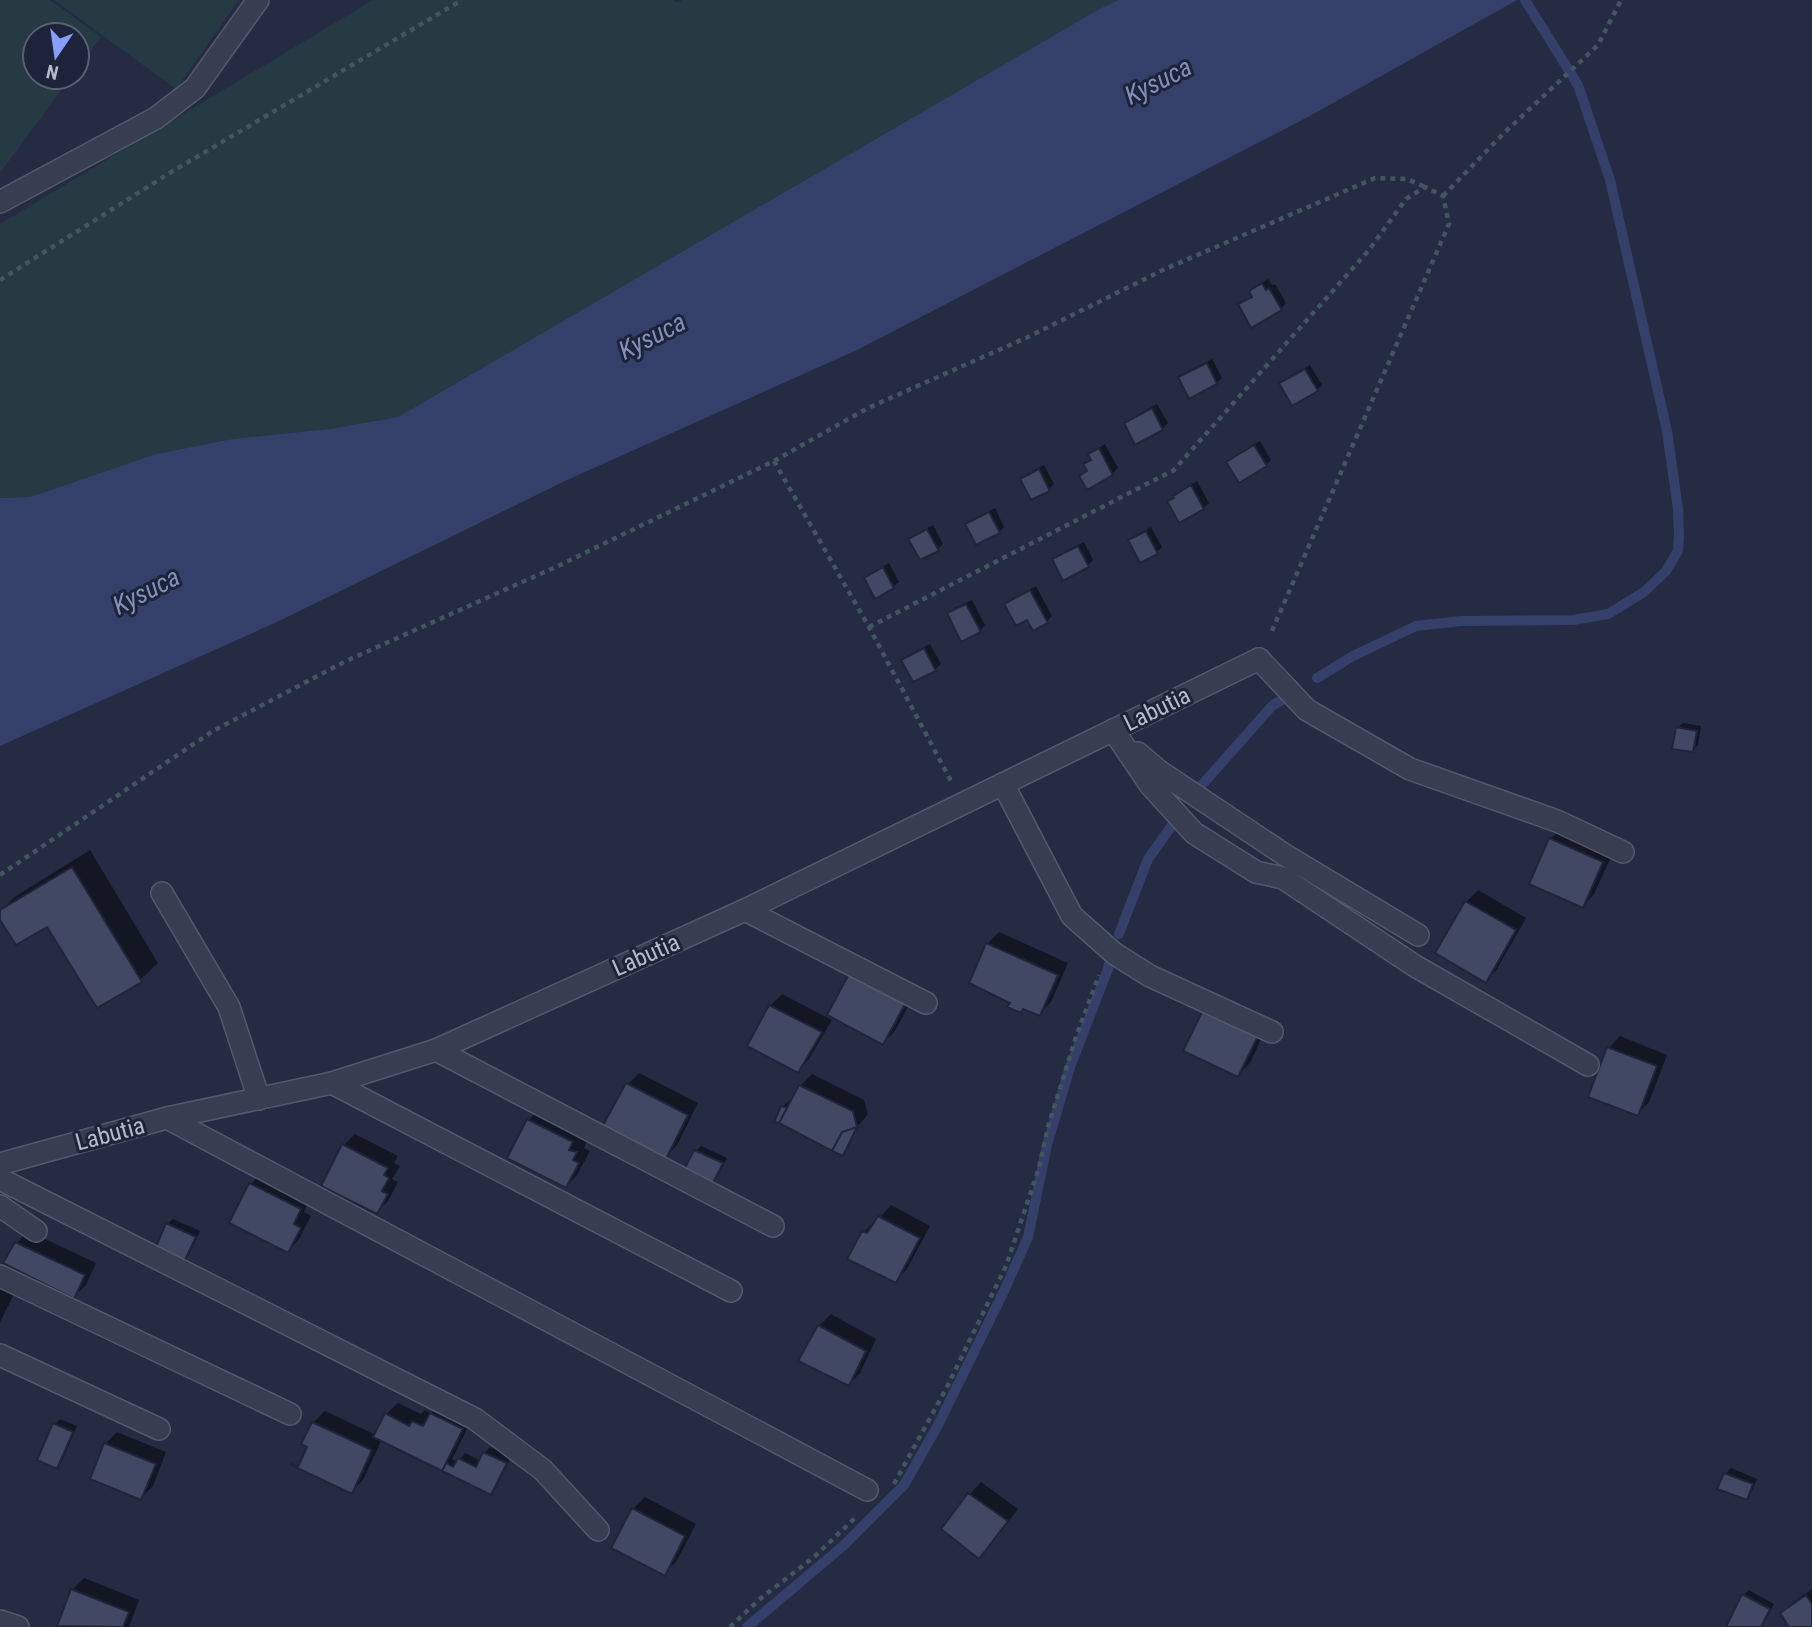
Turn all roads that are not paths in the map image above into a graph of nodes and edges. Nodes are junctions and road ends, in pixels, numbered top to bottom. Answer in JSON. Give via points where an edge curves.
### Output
{"nodes":[{"id":1,"x":258,"y":0,"type":"edge"},
{"id":2,"x":0,"y":202,"type":"edge"},
{"id":3,"x":1113,"y":730,"type":"junction"},
{"id":4,"x":1003,"y":784,"type":"junction"},
{"id":5,"x":1623,"y":852,"type":"dead end"},
{"id":6,"x":162,"y":893,"type":"dead end"},
{"id":7,"x":745,"y":910,"type":"junction"},
{"id":8,"x":1418,"y":935,"type":"dead end"},
{"id":9,"x":926,"y":1003,"type":"dead end"},
{"id":10,"x":1272,"y":1032,"type":"dead end"},
{"id":11,"x":436,"y":1050,"type":"junction"},
{"id":12,"x":1588,"y":1065,"type":"dead end"},
{"id":13,"x":332,"y":1083,"type":"junction"},
{"id":14,"x":259,"y":1099,"type":"junction"},
{"id":15,"x":167,"y":1118,"type":"junction"},
{"id":16,"x":0,"y":1164,"type":"edge"},
{"id":17,"x":0,"y":1179,"type":"edge"},
{"id":18,"x":0,"y":1206,"type":"edge"},
{"id":19,"x":773,"y":1226,"type":"dead end"},
{"id":20,"x":36,"y":1231,"type":"dead end"},
{"id":21,"x":0,"y":1276,"type":"edge"},
{"id":22,"x":730,"y":1290,"type":"dead end"},
{"id":23,"x":0,"y":1355,"type":"edge"},
{"id":24,"x":290,"y":1414,"type":"dead end"},
{"id":25,"x":159,"y":1429,"type":"dead end"},
{"id":26,"x":872,"y":1497,"type":"road end"},
{"id":27,"x":598,"y":1530,"type":"dead end"},
{"id":28,"x":0,"y":1621,"type":"edge"},
{"id":29,"x":18,"y":1627,"type":"edge"}],
"edges":[{"from":1,"to":2,"type":"street","via":[[185,96],[156,118]]},
{"from":3,"to":4,"type":"street","name":"Labutia"},
{"from":3,"to":5,"type":"street","name":"Labutia","via":[[1259,659],[1307,710],[1409,769],[1557,821]]},
{"from":3,"to":8,"type":"street","via":[[1158,771]]},
{"from":3,"to":12,"type":"street","via":[[1151,786],[1194,833],[1256,872],[1283,878],[1415,966]]},
{"from":4,"to":7,"type":"street","name":"Labutia"},
{"from":4,"to":10,"type":"street","via":[[1072,916],[1115,954],[1150,976]]},
{"from":6,"to":14,"type":"street","via":[[229,1007]]},
{"from":7,"to":9,"type":"street"},
{"from":7,"to":11,"type":"street","name":"Labutia"},
{"from":11,"to":13,"type":"street","name":"Labutia"},
{"from":11,"to":19,"type":"street"},
{"from":13,"to":14,"type":"street","name":"Labutia"},
{"from":13,"to":22,"type":"street"},
{"from":14,"to":15,"type":"street","name":"Labutia"},
{"from":15,"to":16,"type":"street","name":"Labutia"},
{"from":15,"to":26,"type":"street"},
{"from":17,"to":27,"type":"street","via":[[475,1419],[543,1470]]},
{"from":18,"to":20,"type":"street"},
{"from":21,"to":24,"type":"street"},
{"from":23,"to":25,"type":"street"},
{"from":28,"to":29,"type":"street"}]}
